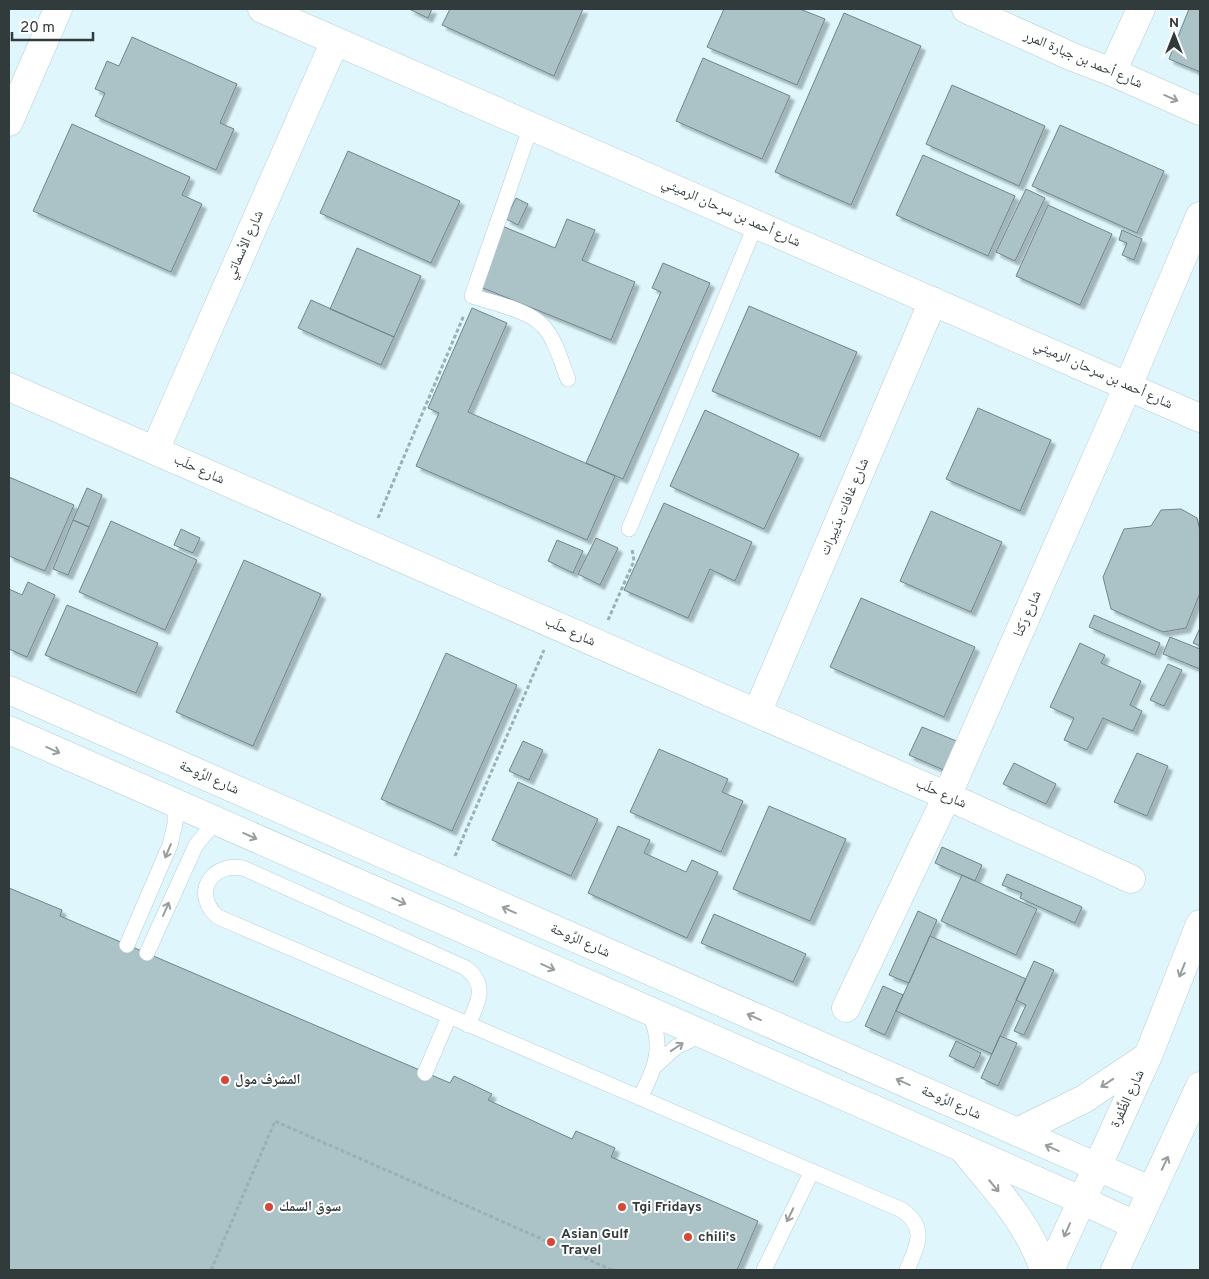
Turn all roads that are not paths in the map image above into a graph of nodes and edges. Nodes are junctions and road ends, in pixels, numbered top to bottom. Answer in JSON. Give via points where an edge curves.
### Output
{"nodes":[{"id":1,"x":58,"y":9,"type":"edge"},
{"id":2,"x":262,"y":9,"type":"edge"},
{"id":3,"x":966,"y":9,"type":"edge"},
{"id":4,"x":1140,"y":9,"type":"edge"},
{"id":5,"x":335,"y":40,"type":"junction"},
{"id":6,"x":1112,"y":72,"type":"junction"},
{"id":7,"x":1200,"y":111,"type":"edge"},
{"id":8,"x":9,"y":122,"type":"edge"},
{"id":9,"x":531,"y":126,"type":"junction"},
{"id":10,"x":1200,"y":216,"type":"edge"},
{"id":11,"x":756,"y":224,"type":"junction"},
{"id":12,"x":933,"y":301,"type":"junction"},
{"id":13,"x":568,"y":379,"type":"dead end"},
{"id":14,"x":9,"y":386,"type":"edge"},
{"id":15,"x":1128,"y":386,"type":"junction"},
{"id":16,"x":1200,"y":418,"type":"edge"},
{"id":17,"x":155,"y":450,"type":"junction"},
{"id":18,"x":630,"y":529,"type":"road end"},
{"id":19,"x":9,"y":690,"type":"edge"},
{"id":20,"x":757,"y":713,"type":"junction"},
{"id":21,"x":9,"y":730,"type":"edge"},
{"id":22,"x":947,"y":796,"type":"junction"},
{"id":23,"x":175,"y":803,"type":"junction"},
{"id":24,"x":218,"y":822,"type":"junction"},
{"id":25,"x":1131,"y":879,"type":"dead end"},
{"id":26,"x":1200,"y":924,"type":"edge"},
{"id":27,"x":127,"y":945,"type":"dead end"},
{"id":28,"x":146,"y":953,"type":"dead end"},
{"id":29,"x":846,"y":1008,"type":"dead end"},
{"id":30,"x":650,"y":1012,"type":"junction"},
{"id":31,"x":449,"y":1018,"type":"junction"},
{"id":32,"x":468,"y":1025,"type":"junction"},
{"id":33,"x":703,"y":1034,"type":"junction"},
{"id":34,"x":1148,"y":1056,"type":"junction"},
{"id":35,"x":655,"y":1066,"type":"junction"},
{"id":36,"x":425,"y":1073,"type":"dead end"},
{"id":37,"x":1200,"y":1086,"type":"edge"},
{"id":38,"x":640,"y":1098,"type":"junction"},
{"id":39,"x":1017,"y":1132,"type":"junction"},
{"id":40,"x":963,"y":1148,"type":"junction"},
{"id":41,"x":1096,"y":1167,"type":"junction"},
{"id":42,"x":812,"y":1171,"type":"junction"},
{"id":43,"x":1152,"y":1191,"type":"junction"},
{"id":44,"x":1081,"y":1200,"type":"junction"},
{"id":45,"x":1135,"y":1225,"type":"junction"},
{"id":46,"x":764,"y":1270,"type":"edge"},
{"id":47,"x":907,"y":1270,"type":"edge"},
{"id":48,"x":1044,"y":1270,"type":"edge"},
{"id":49,"x":1050,"y":1270,"type":"edge"},
{"id":50,"x":1115,"y":1270,"type":"edge"}],
"edges":[{"from":1,"to":8,"type":"street"},
{"from":2,"to":5,"type":"street","name":"شارع أحمد بن سرحان الرميثي"},
{"from":3,"to":6,"type":"street","name":"شارع أحمد بن جبارة المرر"},
{"from":4,"to":6,"type":"street"},
{"from":5,"to":9,"type":"street","name":"شارع أحمد بن سرحان الرميثي"},
{"from":5,"to":17,"type":"street","name":"شارع الأسماتي"},
{"from":6,"to":7,"type":"street","name":"شارع أحمد بن جبارة المرر","one_way":true},
{"from":9,"to":11,"type":"street","name":"شارع أحمد بن سرحان الرميثي"},
{"from":9,"to":13,"type":"lane","via":[[472,296],[527,314],[543,325]]},
{"from":10,"to":15,"type":"street","name":"شارع رَكنا"},
{"from":11,"to":12,"type":"street","name":"شارع أحمد بن سرحان الرميثي"},
{"from":11,"to":18,"type":"lane"},
{"from":12,"to":15,"type":"street","name":"شارع أحمد بن سرحان الرميثي"},
{"from":12,"to":20,"type":"street","name":"شارع غافات بدَييرات"},
{"from":14,"to":17,"type":"street","name":"شارع حلَب"},
{"from":15,"to":16,"type":"street","name":"شارع أحمد بن سرحان الرميثي"},
{"from":15,"to":22,"type":"street","name":"شارع رَكنا"},
{"from":17,"to":20,"type":"street","name":"شارع حلَب"},
{"from":39,"to":19,"type":"street","name":"شارع الرَّوحة","one_way":true},
{"from":20,"to":22,"type":"street","name":"شارع حلَب"},
{"from":21,"to":23,"type":"street","one_way":true},
{"from":22,"to":25,"type":"street","name":"شارع حلَب"},
{"from":22,"to":29,"type":"street","name":"شارع رَكنا"},
{"from":23,"to":24,"type":"street"},
{"from":23,"to":27,"type":"lane","one_way":true,"via":[[170,845]]},
{"from":28,"to":24,"type":"lane","one_way":true,"via":[[196,845]]},
{"from":24,"to":30,"type":"street","one_way":true},
{"from":26,"to":34,"type":"street","name":"شارع الظَّفرة","one_way":true},
{"from":30,"to":33,"type":"street"},
{"from":30,"to":35,"type":"lane","via":[[658,1038]]},
{"from":31,"to":32,"type":"lane"},
{"from":31,"to":32,"type":"lane","via":[[218,917],[206,903],[206,886],[217,872],[225,868],[243,868],[466,968],[480,986],[478,1002]]},
{"from":31,"to":36,"type":"lane"},
{"from":32,"to":38,"type":"lane"},
{"from":35,"to":33,"type":"lane","one_way":true,"via":[[676,1047]]},
{"from":33,"to":40,"type":"street"},
{"from":34,"to":39,"type":"street","one_way":true,"via":[[1084,1099]]},
{"from":34,"to":41,"type":"street","name":"شارع الظَّفرة"},
{"from":35,"to":38,"type":"lane"},
{"from":43,"to":37,"type":"street","one_way":true},
{"from":38,"to":42,"type":"lane"},
{"from":41,"to":39,"type":"street","name":"شارع الرَّوحة","one_way":true},
{"from":40,"to":44,"type":"street"},
{"from":40,"to":48,"type":"street","one_way":true,"via":[[1016,1214]]},
{"from":41,"to":43,"type":"street","name":"شارع الرَّوحة"},
{"from":41,"to":44,"type":"street","name":"شارع الظَّفرة"},
{"from":42,"to":46,"type":"lane","one_way":true},
{"from":42,"to":47,"type":"lane","via":[[909,1214],[919,1236]]},
{"from":43,"to":45,"type":"street"},
{"from":44,"to":45,"type":"street"},
{"from":44,"to":49,"type":"street","name":"شارع الظَّفرة","one_way":true},
{"from":45,"to":50,"type":"street"}]}
